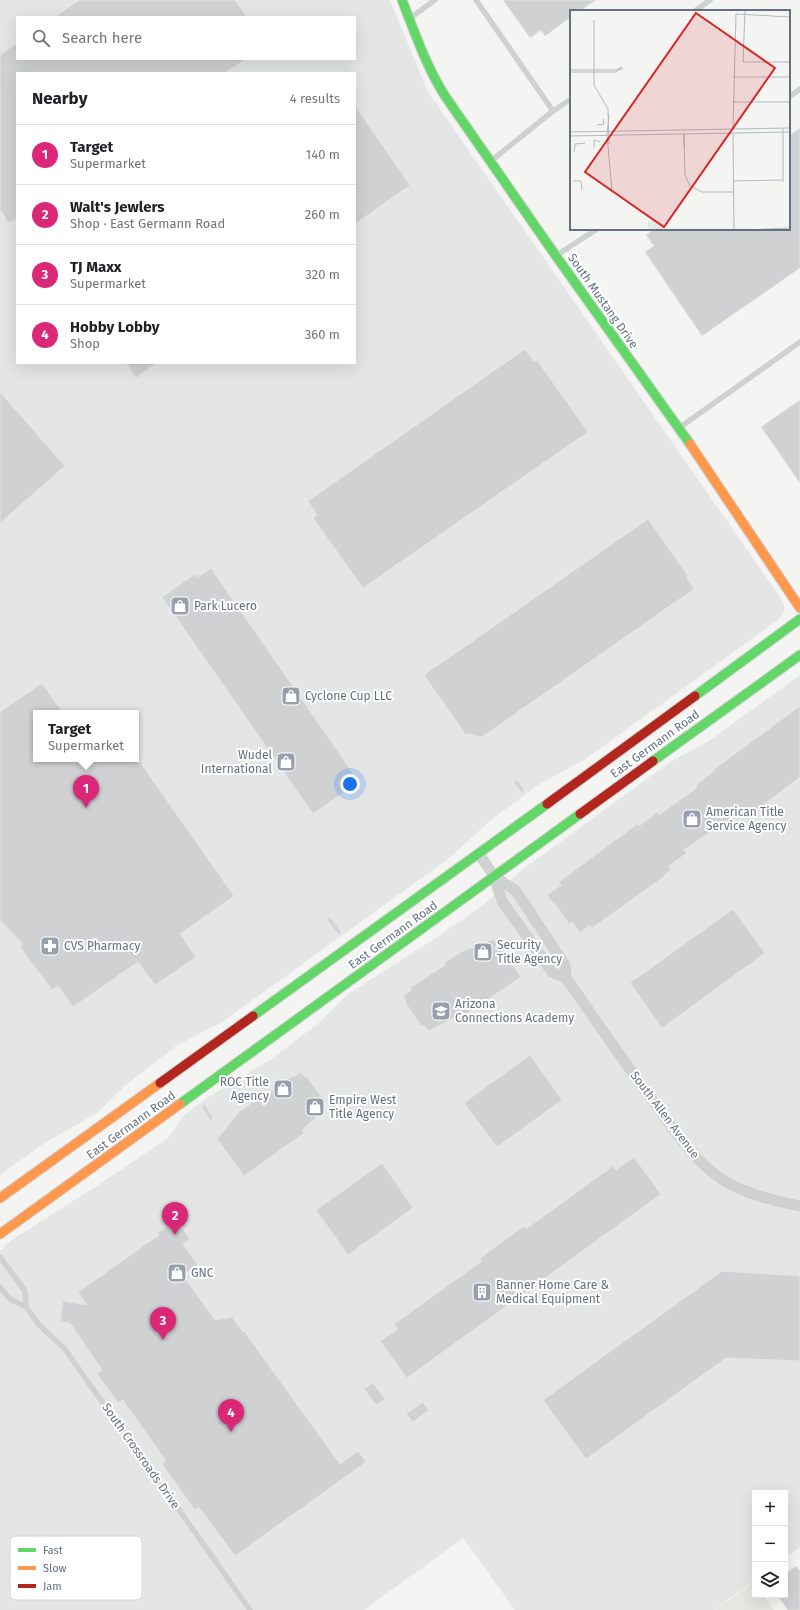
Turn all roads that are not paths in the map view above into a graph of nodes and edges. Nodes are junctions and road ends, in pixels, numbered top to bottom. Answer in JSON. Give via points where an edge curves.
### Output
{"nodes":[{"id":1,"x":402,"y":0,"type":"edge"},
{"id":2,"x":435,"y":0,"type":"edge"},
{"id":3,"x":476,"y":0,"type":"edge"},
{"id":4,"x":710,"y":0,"type":"edge"},
{"id":5,"x":696,"y":10,"type":"edge"},
{"id":6,"x":410,"y":18,"type":"junction"},
{"id":7,"x":800,"y":89,"type":"edge"},
{"id":8,"x":790,"y":96,"type":"edge"},
{"id":9,"x":570,"y":100,"type":"edge"},
{"id":10,"x":553,"y":111,"type":"junction"},
{"id":11,"x":490,"y":161,"type":"junction"},
{"id":12,"x":595,"y":230,"type":"edge"},
{"id":13,"x":556,"y":256,"type":"junction"},
{"id":14,"x":800,"y":342,"type":"edge"},
{"id":15,"x":679,"y":428,"type":"junction"},
{"id":16,"x":800,"y":608,"type":"edge"},
{"id":17,"x":800,"y":619,"type":"edge"},
{"id":18,"x":800,"y":655,"type":"edge"},
{"id":19,"x":479,"y":854,"type":"junction"},
{"id":20,"x":494,"y":876,"type":"junction"},
{"id":21,"x":566,"y":978,"type":"junction"},
{"id":22,"x":0,"y":1198,"type":"edge"},
{"id":23,"x":800,"y":1206,"type":"edge"},
{"id":24,"x":0,"y":1234,"type":"edge"},
{"id":25,"x":0,"y":1257,"type":"edge"},
{"id":26,"x":0,"y":1287,"type":"edge"},
{"id":27,"x":26,"y":1307,"type":"junction"},
{"id":28,"x":250,"y":1610,"type":"edge"}],
"edges":[{"from":1,"to":6,"type":"main road","name":"South Mustang Drive"},
{"from":2,"to":6,"type":"lane"},
{"from":3,"to":10,"type":"lane"},
{"from":4,"to":5,"type":"lane"},
{"from":6,"to":11,"type":"main road","name":"South Mustang Drive","via":[[433,77]]},
{"from":7,"to":8,"type":"lane"},
{"from":9,"to":10,"type":"lane"},
{"from":10,"to":11,"type":"lane"},
{"from":11,"to":13,"type":"main road","name":"South Mustang Drive"},
{"from":12,"to":13,"type":"lane"},
{"from":13,"to":15,"type":"main road","name":"South Mustang Drive"},
{"from":14,"to":15,"type":"lane"},
{"from":15,"to":16,"type":"main road","name":"South Mustang Drive"},
{"from":17,"to":19,"type":"main road","name":"East Germann Road"},
{"from":18,"to":20,"type":"main road","name":"East Germann Road"},
{"from":19,"to":20,"type":"street","name":"South Allen Avenue"},
{"from":19,"to":22,"type":"main road","name":"East Germann Road"},
{"from":20,"to":21,"type":"street","name":"South Allen Avenue","via":[[502,901],[552,972]]},
{"from":20,"to":21,"type":"street","name":"South Allen Avenue","via":[[516,891],[565,965]]},
{"from":20,"to":24,"type":"main road","name":"East Germann Road"},
{"from":21,"to":23,"type":"street","name":"South Allen Avenue","via":[[640,1084],[694,1155],[721,1179],[754,1194]]},
{"from":25,"to":27,"type":"lane","name":"South Crossroads Drive","via":[[25,1291]]},
{"from":26,"to":27,"type":"lane","name":"South Crossroads Drive","via":[[10,1299]]},
{"from":27,"to":28,"type":"lane","name":"South Crossroads Drive","via":[[39,1325],[64,1348]]}]}
